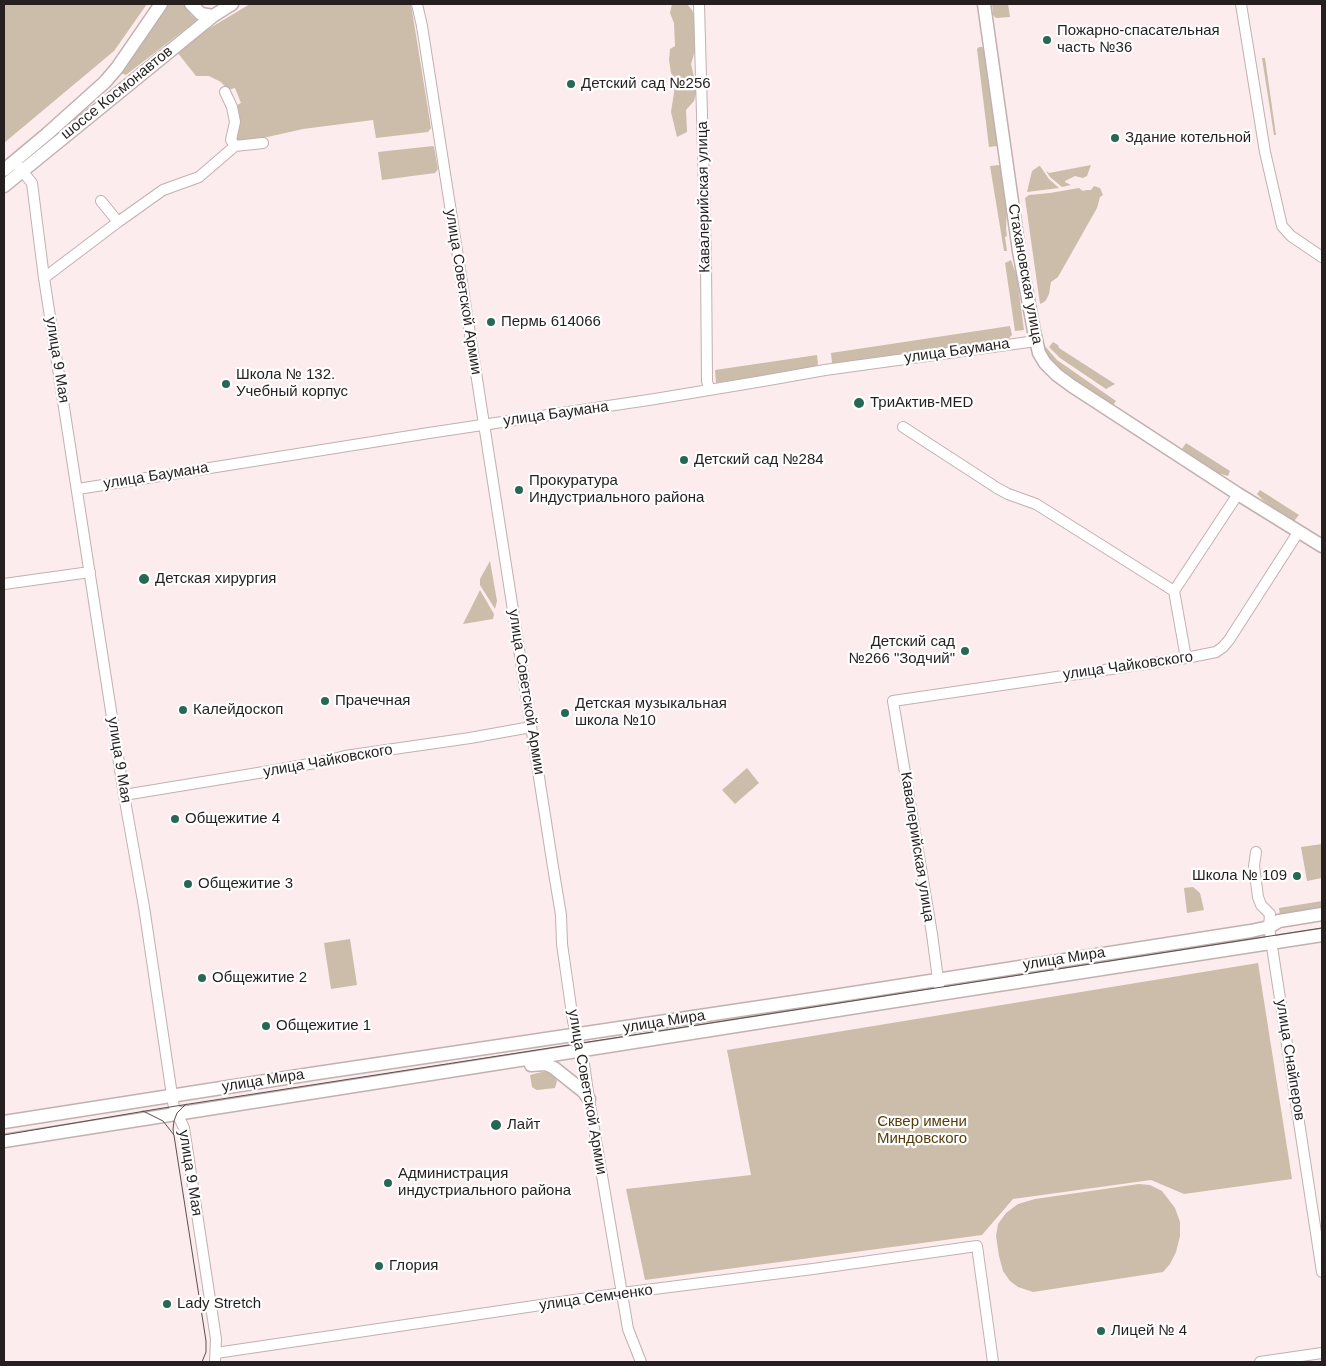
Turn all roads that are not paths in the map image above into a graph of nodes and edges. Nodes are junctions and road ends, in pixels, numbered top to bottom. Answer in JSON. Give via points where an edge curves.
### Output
{"nodes":[{"id":1,"x":161,"y":4,"type":"edge"},
{"id":2,"x":191,"y":4,"type":"edge"},
{"id":3,"x":232,"y":4,"type":"edge"},
{"id":4,"x":417,"y":4,"type":"edge"},
{"id":5,"x":420,"y":4,"type":"edge"},
{"id":6,"x":699,"y":4,"type":"edge"},
{"id":7,"x":984,"y":4,"type":"edge"},
{"id":8,"x":1241,"y":4,"type":"edge"},
{"id":9,"x":213,"y":16,"type":"junction"},
{"id":10,"x":421,"y":20,"type":"junction"},
{"id":11,"x":225,"y":92,"type":"dead end"},
{"id":12,"x":263,"y":143,"type":"dead end"},
{"id":13,"x":235,"y":146,"type":"junction"},
{"id":14,"x":18,"y":166,"type":"junction"},
{"id":15,"x":4,"y":170,"type":"edge"},
{"id":16,"x":4,"y":186,"type":"edge"},
{"id":17,"x":101,"y":201,"type":"dead end"},
{"id":18,"x":118,"y":222,"type":"junction"},
{"id":19,"x":1322,"y":257,"type":"edge"},
{"id":20,"x":44,"y":278,"type":"junction"},
{"id":21,"x":1036,"y":341,"type":"junction"},
{"id":22,"x":709,"y":389,"type":"junction"},
{"id":23,"x":483,"y":424,"type":"junction"},
{"id":24,"x":903,"y":427,"type":"dead end"},
{"id":25,"x":78,"y":489,"type":"junction"},
{"id":26,"x":1238,"y":494,"type":"junction"},
{"id":27,"x":1299,"y":531,"type":"junction"},
{"id":28,"x":1322,"y":546,"type":"edge"},
{"id":29,"x":90,"y":572,"type":"junction"},
{"id":30,"x":4,"y":584,"type":"edge"},
{"id":31,"x":1174,"y":591,"type":"junction"},
{"id":32,"x":1186,"y":658,"type":"junction"},
{"id":33,"x":893,"y":701,"type":"joint"},
{"id":34,"x":531,"y":727,"type":"junction"},
{"id":35,"x":124,"y":795,"type":"junction"},
{"id":36,"x":1256,"y":852,"type":"dead end"},
{"id":37,"x":1322,"y":914,"type":"edge"},
{"id":38,"x":1269,"y":926,"type":"junction"},
{"id":39,"x":1322,"y":935,"type":"edge"},
{"id":40,"x":1271,"y":943,"type":"junction"},
{"id":41,"x":938,"y":979,"type":"junction"},
{"id":42,"x":941,"y":994,"type":"junction"},
{"id":43,"x":577,"y":1035,"type":"junction"},
{"id":44,"x":582,"y":1050,"type":"junction"},
{"id":45,"x":494,"y":1064,"type":"junction"},
{"id":46,"x":172,"y":1095,"type":"junction"},
{"id":47,"x":589,"y":1099,"type":"junction"},
{"id":48,"x":177,"y":1113,"type":"junction"},
{"id":49,"x":4,"y":1122,"type":"edge"},
{"id":50,"x":4,"y":1141,"type":"edge"},
{"id":51,"x":1322,"y":1272,"type":"edge"},
{"id":52,"x":622,"y":1293,"type":"junction"},
{"id":53,"x":1322,"y":1353,"type":"edge"},
{"id":54,"x":216,"y":1358,"type":"edge"},
{"id":55,"x":642,"y":1362,"type":"edge"},
{"id":56,"x":993,"y":1362,"type":"edge"},
{"id":57,"x":1260,"y":1362,"type":"edge"}],
"edges":[{"from":1,"to":14,"type":"main road","name":"шоссе Космонавтов","via":[[105,82]]},
{"from":2,"to":9,"type":"main road","via":[[201,14]]},
{"from":3,"to":9,"type":"main road","name":"шоссе Космонавтов"},
{"from":4,"to":10,"type":"street","name":"улица Советской Армии"},
{"from":5,"to":10,"type":"street","name":"улица Советской Армии"},
{"from":6,"to":22,"type":"street","name":"Кавалерийская улица"},
{"from":7,"to":21,"type":"main road","name":"Стахановская улица","via":[[1019,251]]},
{"from":8,"to":19,"type":"street","via":[[1265,152],[1282,226]]},
{"from":9,"to":14,"type":"main road","name":"шоссе Космонавтов"},
{"from":10,"to":23,"type":"street","name":"улица Советской Армии"},
{"from":11,"to":13,"type":"street","via":[[234,114],[231,140]]},
{"from":12,"to":13,"type":"street"},
{"from":13,"to":18,"type":"street","via":[[199,177],[163,190]]},
{"from":14,"to":15,"type":"main road","name":"шоссе Космонавтов"},
{"from":14,"to":16,"type":"main road","name":"шоссе Космонавтов"},
{"from":14,"to":20,"type":"street","name":"улица 9 Мая","via":[[32,184]]},
{"from":17,"to":18,"type":"street"},
{"from":18,"to":20,"type":"street"},
{"from":20,"to":25,"type":"street","name":"улица 9 Мая"},
{"from":21,"to":22,"type":"street","name":"улица Баумана"},
{"from":21,"to":26,"type":"main road","name":"Стахановская улица","via":[[1045,363],[1064,380]]},
{"from":22,"to":23,"type":"street","name":"улица Баумана"},
{"from":23,"to":25,"type":"street","name":"улица Баумана"},
{"from":23,"to":34,"type":"street","name":"улица Советской Армии"},
{"from":24,"to":31,"type":"street","via":[[997,488],[1036,504]]},
{"from":25,"to":29,"type":"street","name":"улица 9 Мая"},
{"from":26,"to":27,"type":"main road","name":"Стахановская улица"},
{"from":26,"to":31,"type":"street"},
{"from":27,"to":28,"type":"main road","name":"Стахановская улица"},
{"from":27,"to":32,"type":"street","name":"улица Чайковского","via":[[1227,643],[1216,652]]},
{"from":29,"to":30,"type":"street"},
{"from":29,"to":35,"type":"street","name":"улица 9 Мая"},
{"from":31,"to":32,"type":"street"},
{"from":32,"to":33,"type":"street","name":"улица Чайковского"},
{"from":33,"to":41,"type":"street","name":"Кавалерийская улица"},
{"from":34,"to":35,"type":"street","name":"улица Чайковского"},
{"from":34,"to":43,"type":"street","name":"улица Советской Армии"},
{"from":35,"to":46,"type":"street","name":"улица 9 Мая"},
{"from":36,"to":38,"type":"street","name":"улица Снайперов","via":[[1254,866],[1258,897],[1270,914]]},
{"from":37,"to":38,"type":"main road","name":"улица Мира","via":[[1279,921]]},
{"from":38,"to":40,"type":"street","name":"улица Снайперов"},
{"from":38,"to":41,"type":"main road","name":"улица Мира"},
{"from":39,"to":40,"type":"main road","name":"улица Мира"},
{"from":40,"to":42,"type":"main road","name":"улица Мира"},
{"from":40,"to":51,"type":"street","name":"улица Снайперов"},
{"from":41,"to":42,"type":"street","name":"Кавалерийская улица"},
{"from":41,"to":43,"type":"main road","name":"улица Мира"},
{"from":42,"to":44,"type":"main road","name":"улица Мира"},
{"from":43,"to":44,"type":"street","name":"улица Советской Армии"},
{"from":43,"to":46,"type":"main road","name":"улица Мира"},
{"from":44,"to":45,"type":"main road","name":"улица Мира"},
{"from":44,"to":47,"type":"street","name":"улица Советской Армии"},
{"from":45,"to":47,"type":"main road","via":[[513,1068],[546,1064],[583,1090]]},
{"from":45,"to":48,"type":"main road","name":"улица Мира"},
{"from":46,"to":48,"type":"street","name":"улица 9 Мая"},
{"from":46,"to":49,"type":"main road","name":"улица Мира"},
{"from":47,"to":52,"type":"street","name":"улица Советской Армии"},
{"from":48,"to":50,"type":"main road","name":"улица Мира"},
{"from":48,"to":54,"type":"street","name":"улица 9 Мая","via":[[184,1128],[216,1339]]},
{"from":52,"to":54,"type":"street","name":"улица Семченко"},
{"from":52,"to":55,"type":"street","name":"улица Советской Армии","via":[[628,1329]]},
{"from":52,"to":56,"type":"street","name":"улица Семченко","via":[[976,1246]]},
{"from":53,"to":57,"type":"street"}]}
